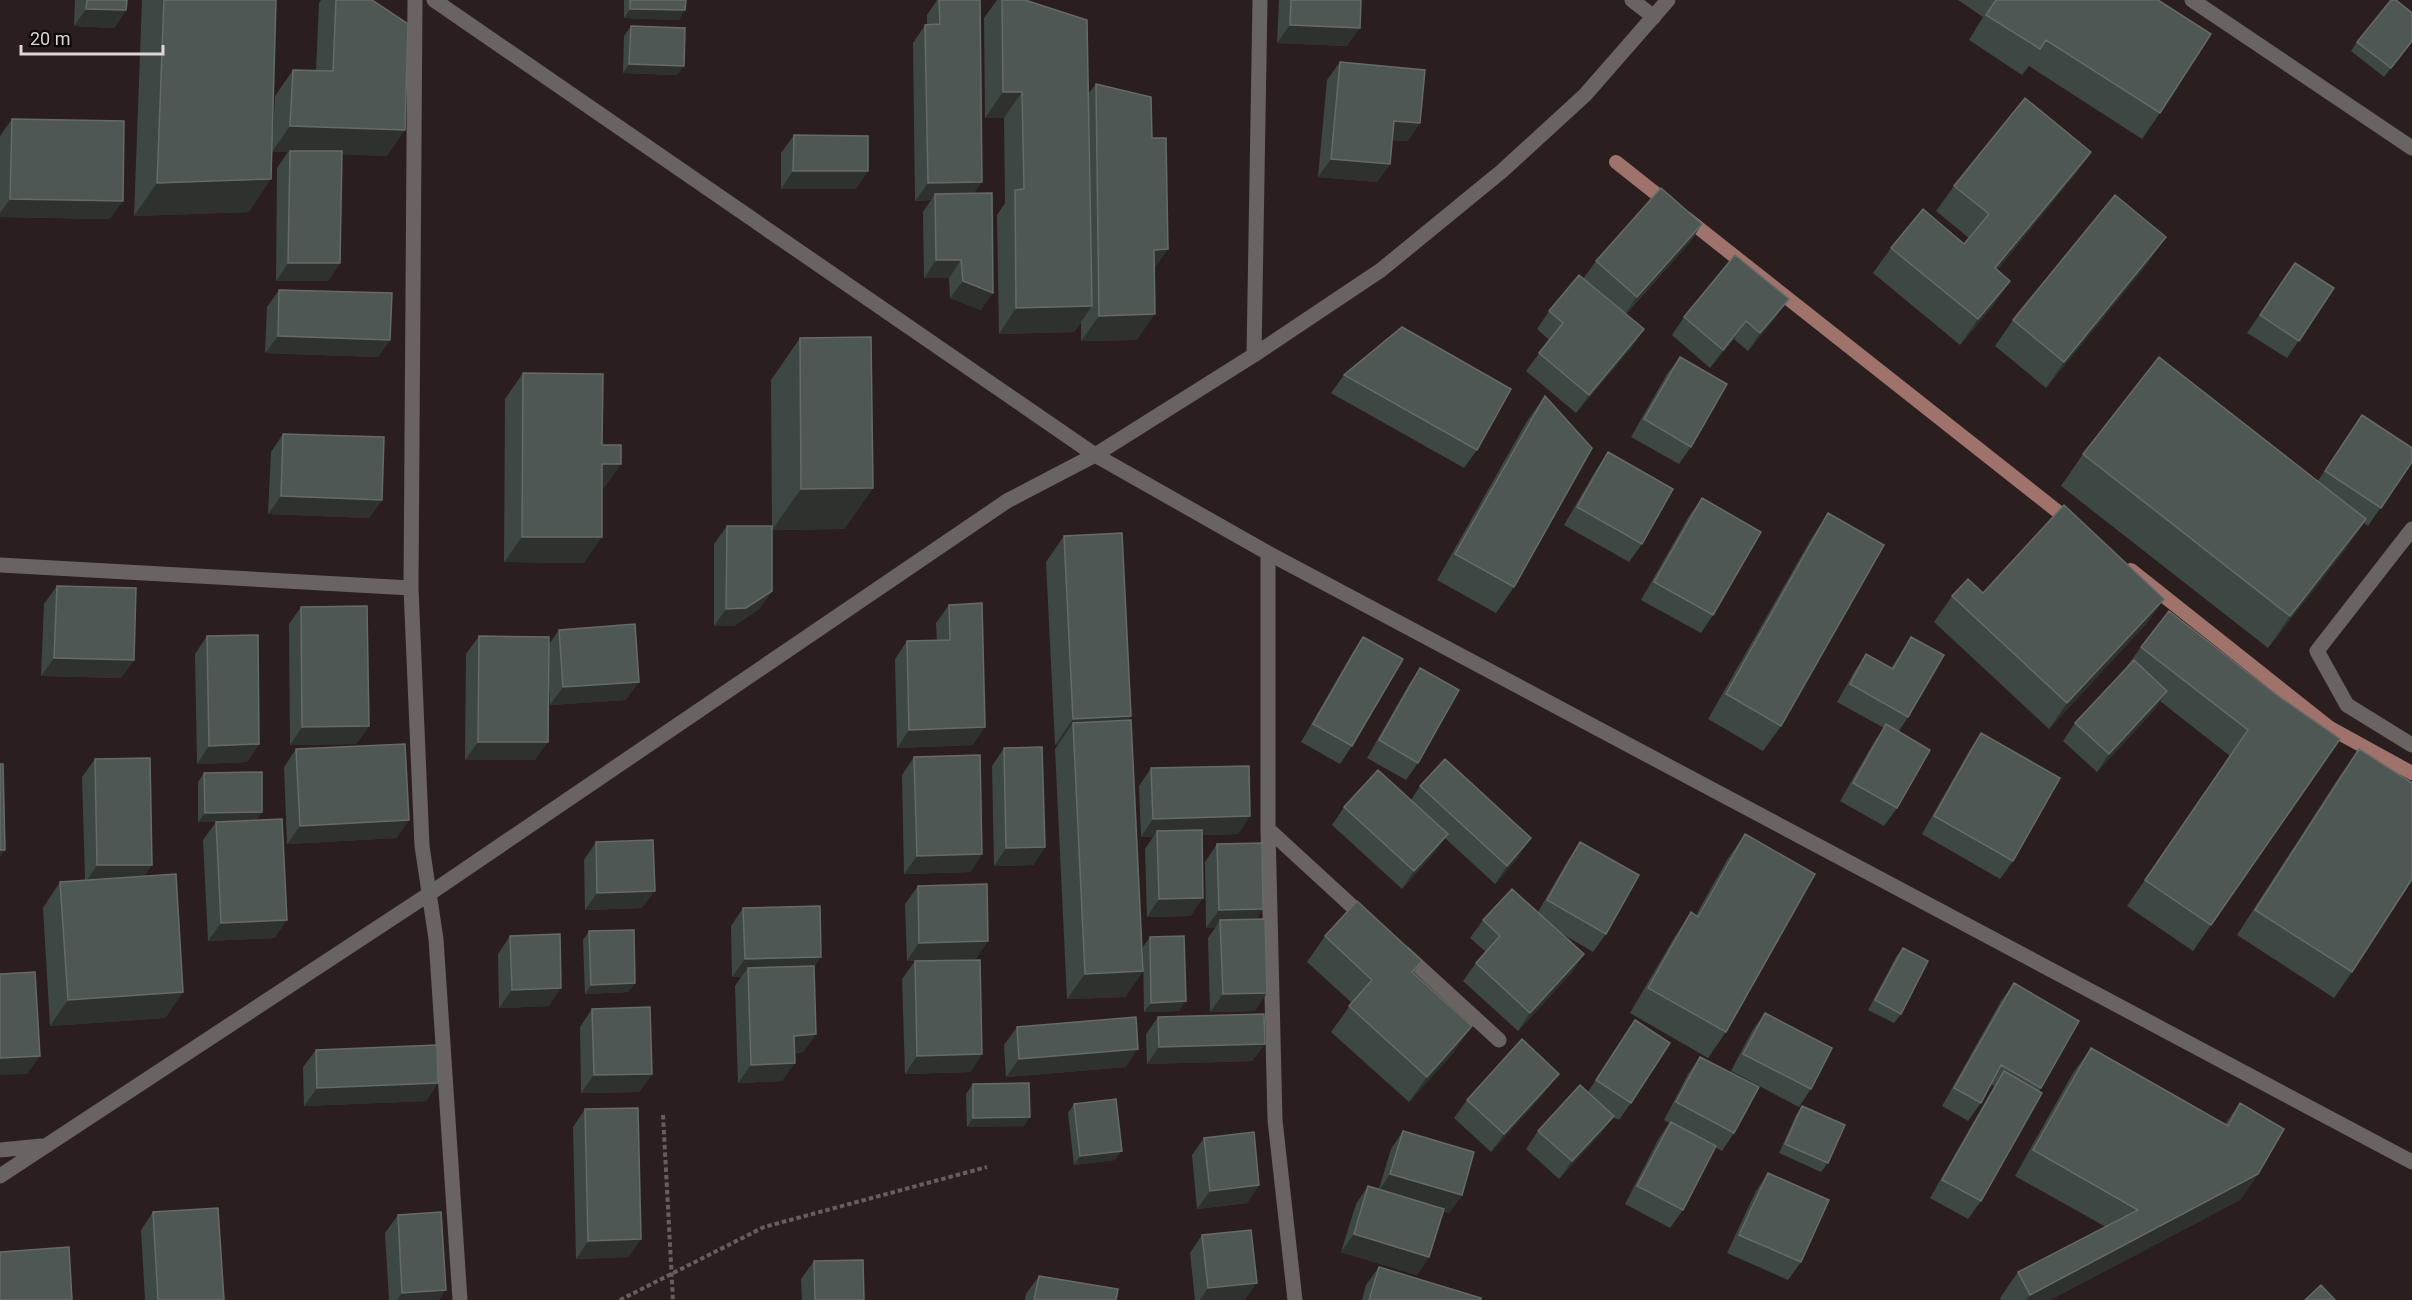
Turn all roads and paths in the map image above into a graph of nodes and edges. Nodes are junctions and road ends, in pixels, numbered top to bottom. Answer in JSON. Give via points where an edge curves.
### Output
{"nodes":[{"id":1,"x":415,"y":0,"type":"edge"},
{"id":2,"x":434,"y":0,"type":"edge"},
{"id":3,"x":1260,"y":0,"type":"edge"},
{"id":4,"x":1632,"y":0,"type":"edge"},
{"id":5,"x":1668,"y":0,"type":"edge"},
{"id":6,"x":2192,"y":0,"type":"edge"},
{"id":7,"x":1654,"y":17,"type":"junction"},
{"id":8,"x":2412,"y":148,"type":"edge"},
{"id":9,"x":1254,"y":355,"type":"junction"},
{"id":10,"x":1095,"y":455,"type":"junction"},
{"id":11,"x":2412,"y":529,"type":"edge"},
{"id":12,"x":1268,"y":553,"type":"junction"},
{"id":13,"x":0,"y":565,"type":"edge"},
{"id":14,"x":411,"y":588,"type":"junction"},
{"id":15,"x":2412,"y":745,"type":"edge"},
{"id":16,"x":1268,"y":829,"type":"junction"},
{"id":17,"x":429,"y":894,"type":"junction"},
{"id":18,"x":1379,"y":930,"type":"edge"},
{"id":19,"x":1396,"y":946,"type":"edge"},
{"id":20,"x":1499,"y":1040,"type":"dead end"},
{"id":21,"x":663,"y":1114,"type":"dead end"},
{"id":22,"x":44,"y":1146,"type":"junction"},
{"id":23,"x":0,"y":1149,"type":"edge"},
{"id":24,"x":2412,"y":1162,"type":"edge"},
{"id":25,"x":987,"y":1167,"type":"dead end"},
{"id":26,"x":0,"y":1176,"type":"edge"},
{"id":27,"x":672,"y":1274,"type":"junction"},
{"id":28,"x":460,"y":1300,"type":"edge"},
{"id":29,"x":620,"y":1300,"type":"edge"},
{"id":30,"x":674,"y":1300,"type":"edge"},
{"id":31,"x":1295,"y":1300,"type":"edge"}],
"edges":[{"from":1,"to":14,"type":"street"},
{"from":2,"to":10,"type":"street"},
{"from":3,"to":9,"type":"street"},
{"from":4,"to":7,"type":"street"},
{"from":5,"to":7,"type":"street"},
{"from":6,"to":8,"type":"street"},
{"from":7,"to":9,"type":"street","via":[[1585,95],[1502,171],[1381,270]]},
{"from":9,"to":10,"type":"street"},
{"from":10,"to":12,"type":"street"},
{"from":10,"to":17,"type":"street","via":[[1007,501]]},
{"from":11,"to":15,"type":"street","via":[[2317,651],[2347,705]]},
{"from":12,"to":16,"type":"street"},
{"from":12,"to":24,"type":"street"},
{"from":13,"to":14,"type":"street"},
{"from":14,"to":17,"type":"street","via":[[422,846]]},
{"from":16,"to":18,"type":"street"},
{"from":16,"to":31,"type":"street","via":[[1275,1120]]},
{"from":17,"to":22,"type":"street"},
{"from":17,"to":28,"type":"street","via":[[436,939]]},
{"from":19,"to":20,"type":"street"},
{"from":21,"to":27,"type":"path"},
{"from":22,"to":23,"type":"street"},
{"from":22,"to":26,"type":"street"},
{"from":25,"to":27,"type":"path","via":[[764,1227]]},
{"from":27,"to":29,"type":"path"},
{"from":27,"to":30,"type":"path"}]}
